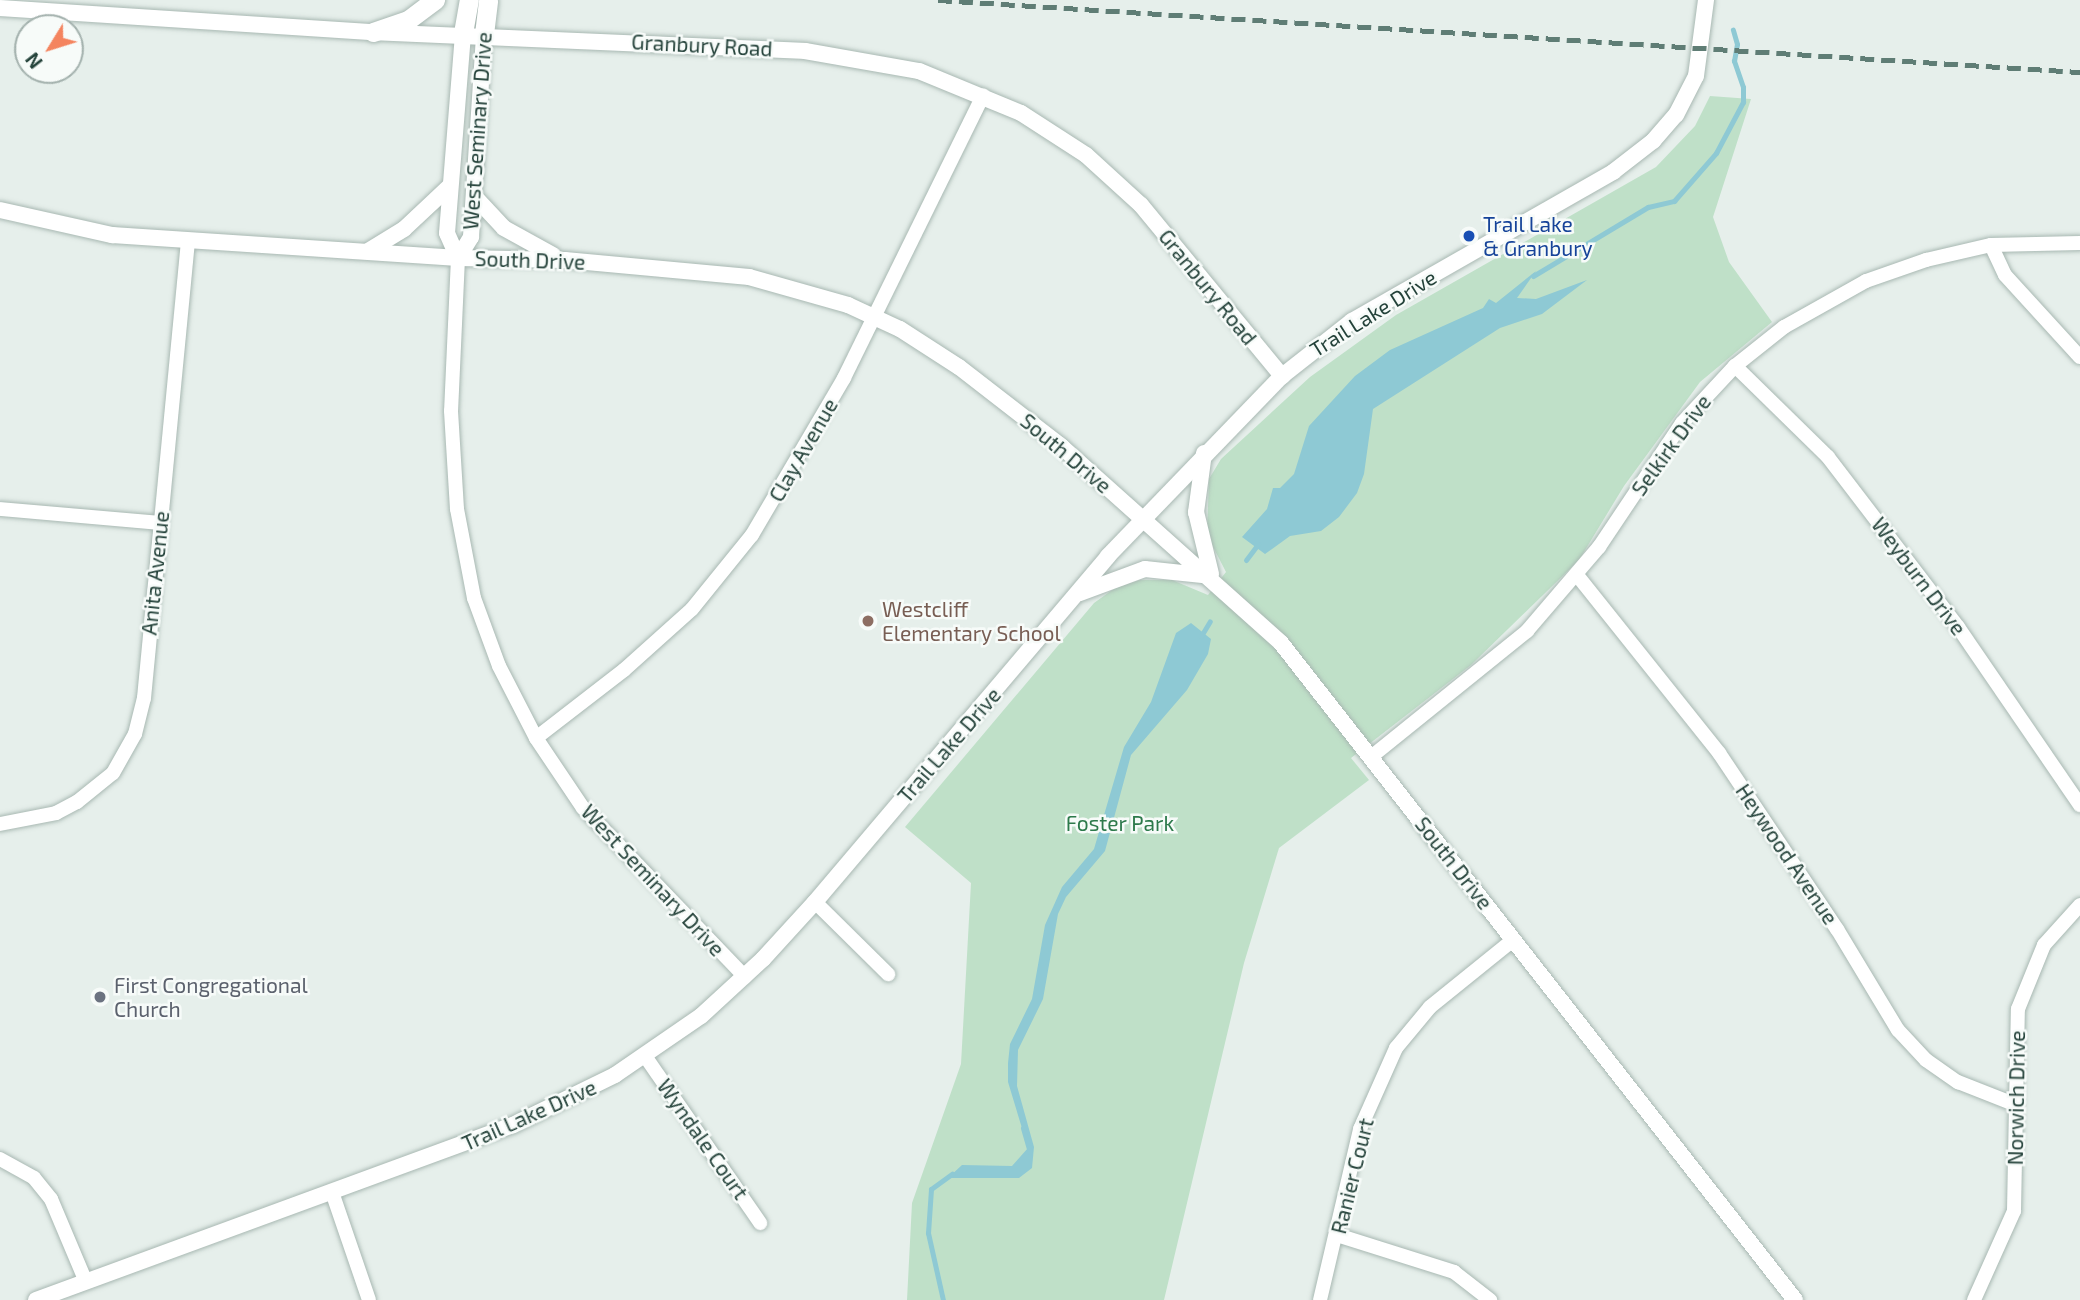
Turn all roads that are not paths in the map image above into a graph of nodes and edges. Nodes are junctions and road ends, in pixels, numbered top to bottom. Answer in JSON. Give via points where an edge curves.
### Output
{"nodes":[{"id":1,"x":435,"y":0,"type":"edge"},
{"id":2,"x":469,"y":0,"type":"edge"},
{"id":3,"x":488,"y":0,"type":"edge"},
{"id":4,"x":1706,"y":0,"type":"edge"},
{"id":5,"x":0,"y":8,"type":"edge"},
{"id":6,"x":373,"y":32,"type":"junction"},
{"id":7,"x":463,"y":33,"type":"junction"},
{"id":8,"x":484,"y":34,"type":"junction"},
{"id":9,"x":983,"y":95,"type":"junction"},
{"id":10,"x":450,"y":186,"type":"junction"},
{"id":11,"x":475,"y":197,"type":"junction"},
{"id":12,"x":0,"y":210,"type":"edge"},
{"id":13,"x":188,"y":240,"type":"junction"},
{"id":14,"x":2080,"y":243,"type":"edge"},
{"id":15,"x":1991,"y":245,"type":"junction"},
{"id":16,"x":368,"y":251,"type":"junction"},
{"id":17,"x":458,"y":258,"type":"junction"},
{"id":18,"x":565,"y":260,"type":"junction"},
{"id":19,"x":873,"y":315,"type":"junction"},
{"id":20,"x":2080,"y":357,"type":"edge"},
{"id":21,"x":1735,"y":366,"type":"junction"},
{"id":22,"x":1282,"y":376,"type":"junction"},
{"id":23,"x":1204,"y":453,"type":"junction"},
{"id":24,"x":0,"y":509,"type":"edge"},
{"id":25,"x":1142,"y":519,"type":"junction"},
{"id":26,"x":159,"y":523,"type":"junction"},
{"id":27,"x":1577,"y":575,"type":"junction"},
{"id":28,"x":1211,"y":576,"type":"junction"},
{"id":29,"x":1075,"y":596,"type":"junction"},
{"id":30,"x":537,"y":738,"type":"junction"},
{"id":31,"x":1371,"y":757,"type":"junction"},
{"id":32,"x":2080,"y":805,"type":"edge"},
{"id":33,"x":0,"y":824,"type":"edge"},
{"id":34,"x":816,"y":902,"type":"junction"},
{"id":35,"x":2080,"y":905,"type":"edge"},
{"id":36,"x":1513,"y":940,"type":"junction"},
{"id":37,"x":888,"y":974,"type":"dead end"},
{"id":38,"x":745,"y":977,"type":"junction"},
{"id":39,"x":645,"y":1056,"type":"junction"},
{"id":40,"x":2014,"y":1104,"type":"junction"},
{"id":41,"x":0,"y":1159,"type":"edge"},
{"id":42,"x":332,"y":1192,"type":"junction"},
{"id":43,"x":760,"y":1223,"type":"dead end"},
{"id":44,"x":1337,"y":1235,"type":"junction"},
{"id":45,"x":86,"y":1282,"type":"junction"},
{"id":46,"x":36,"y":1300,"type":"edge"},
{"id":47,"x":369,"y":1300,"type":"edge"},
{"id":48,"x":1320,"y":1300,"type":"edge"},
{"id":49,"x":1490,"y":1300,"type":"edge"},
{"id":50,"x":1795,"y":1300,"type":"edge"},
{"id":51,"x":1974,"y":1300,"type":"edge"}],
"edges":[{"from":1,"to":6,"type":"main road","via":[[408,20]]},
{"from":2,"to":7,"type":"main road","name":"West Seminary Drive"},
{"from":3,"to":8,"type":"main road","name":"West Seminary Drive"},
{"from":4,"to":22,"type":"street","name":"Trail Lake Drive","via":[[1699,62],[1690,90],[1670,123],[1637,156],[1373,308]]},
{"from":5,"to":6,"type":"street","name":"Granbury Road"},
{"from":6,"to":7,"type":"street","name":"Granbury Road"},
{"from":7,"to":8,"type":"street","name":"Granbury Road"},
{"from":7,"to":10,"type":"street","name":"West Seminary Drive"},
{"from":8,"to":9,"type":"street","name":"Granbury Road","via":[[805,51],[919,71]]},
{"from":8,"to":11,"type":"street","name":"West Seminary Drive"},
{"from":9,"to":19,"type":"street","name":"Clay Avenue"},
{"from":9,"to":22,"type":"street","name":"Granbury Road","via":[[1056,132],[1141,205]]},
{"from":10,"to":16,"type":"street","via":[[404,229]]},
{"from":10,"to":17,"type":"street","name":"West Seminary Drive","via":[[447,233]]},
{"from":11,"to":17,"type":"street","name":"West Seminary Drive","via":[[471,237]]},
{"from":11,"to":18,"type":"street","via":[[504,228],[533,248]]},
{"from":12,"to":13,"type":"street","name":"South Drive","via":[[112,235]]},
{"from":13,"to":16,"type":"street","name":"South Drive"},
{"from":13,"to":26,"type":"street","name":"Anita Avenue"},
{"from":14,"to":15,"type":"street","name":"Selkirk Drive"},
{"from":15,"to":20,"type":"street","via":[[2005,275]]},
{"from":15,"to":21,"type":"street","name":"Selkirk Drive","via":[[1926,260],[1866,281],[1813,308]]},
{"from":16,"to":17,"type":"street","name":"South Drive"},
{"from":17,"to":18,"type":"street","name":"South Drive"},
{"from":17,"to":30,"type":"street","name":"West Seminary Drive","via":[[452,434],[464,557],[499,666]]},
{"from":18,"to":19,"type":"street","name":"South Drive","via":[[749,277]]},
{"from":19,"to":25,"type":"street","name":"South Drive","via":[[969,375],[1062,447]]},
{"from":19,"to":30,"type":"street","name":"Clay Avenue","via":[[780,493],[718,580],[624,670]]},
{"from":21,"to":27,"type":"street","name":"Selkirk Drive","via":[[1682,423]]},
{"from":21,"to":32,"type":"street","name":"Weyburn Drive","via":[[1828,457],[1958,627]]},
{"from":22,"to":23,"type":"street","name":"Trail Lake Drive"},
{"from":23,"to":25,"type":"street","name":"Trail Lake Drive"},
{"from":23,"to":28,"type":"street","via":[[1196,512]]},
{"from":24,"to":26,"type":"street"},
{"from":25,"to":28,"type":"street","name":"South Drive"},
{"from":25,"to":29,"type":"street","name":"Trail Lake Drive"},
{"from":26,"to":33,"type":"street","name":"Anita Avenue","via":[[144,698],[135,734],[113,773],[77,802],[56,813]]},
{"from":27,"to":31,"type":"street","name":"Selkirk Drive","via":[[1509,648]]},
{"from":27,"to":40,"type":"street","name":"Heywood Avenue","via":[[1720,753],[1904,1038],[1958,1082]]},
{"from":28,"to":29,"type":"street","via":[[1145,569]]},
{"from":28,"to":31,"type":"street","name":"South Drive","via":[[1296,660]]},
{"from":29,"to":34,"type":"street","name":"Trail Lake Drive"},
{"from":30,"to":38,"type":"street","name":"West Seminary Drive","via":[[601,830]]},
{"from":31,"to":36,"type":"street","name":"South Drive"},
{"from":34,"to":37,"type":"street"},
{"from":34,"to":38,"type":"street","name":"Trail Lake Drive"},
{"from":35,"to":40,"type":"street","name":"Norwich Drive","via":[[2044,945],[2018,1009]]},
{"from":36,"to":44,"type":"street","name":"Ranier Court","via":[[1430,1007],[1396,1048],[1360,1129]]},
{"from":36,"to":50,"type":"street","name":"South Drive"},
{"from":38,"to":39,"type":"street","name":"Trail Lake Drive"},
{"from":39,"to":42,"type":"street","name":"Trail Lake Drive","via":[[583,1093],[513,1125]]},
{"from":39,"to":43,"type":"street","name":"Wyndale Court"},
{"from":40,"to":51,"type":"street","name":"Norwich Drive","via":[[2014,1211]]},
{"from":41,"to":45,"type":"street","via":[[34,1178],[51,1199]]},
{"from":42,"to":45,"type":"street","name":"Trail Lake Drive"},
{"from":42,"to":47,"type":"street"},
{"from":44,"to":48,"type":"street","name":"Ranier Court"},
{"from":44,"to":49,"type":"street","via":[[1454,1272]]},
{"from":45,"to":46,"type":"street","name":"Trail Lake Drive"}]}
